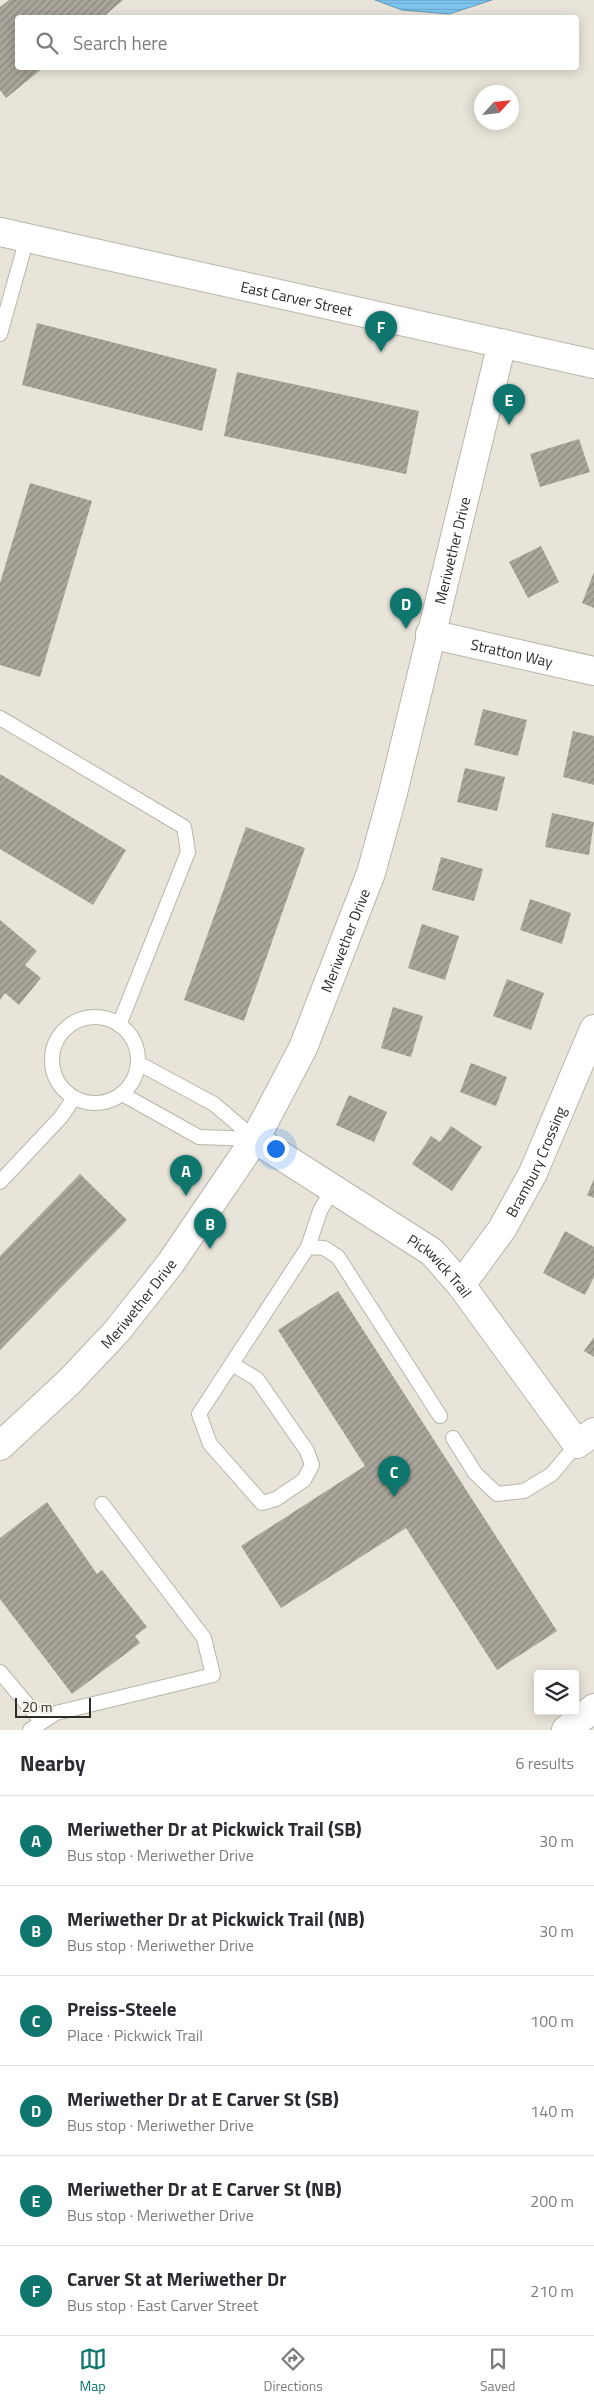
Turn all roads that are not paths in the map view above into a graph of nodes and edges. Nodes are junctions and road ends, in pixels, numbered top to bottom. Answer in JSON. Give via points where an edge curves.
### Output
{"nodes":[{"id":1,"x":0,"y":232,"type":"edge"},
{"id":2,"x":27,"y":238,"type":"junction"},
{"id":3,"x":0,"y":334,"type":"edge"},
{"id":4,"x":502,"y":343,"type":"junction"},
{"id":5,"x":594,"y":364,"type":"edge"},
{"id":6,"x":430,"y":634,"type":"junction"},
{"id":7,"x":594,"y":671,"type":"edge"},
{"id":8,"x":0,"y":718,"type":"edge"},
{"id":9,"x":119,"y":1024,"type":"junction"},
{"id":10,"x":594,"y":1029,"type":"edge"},
{"id":11,"x":138,"y":1063,"type":"junction"},
{"id":12,"x":122,"y":1094,"type":"junction"},
{"id":13,"x":74,"y":1098,"type":"junction"},
{"id":14,"x":255,"y":1139,"type":"junction"},
{"id":15,"x":0,"y":1182,"type":"edge"},
{"id":16,"x":332,"y":1188,"type":"junction"},
{"id":17,"x":308,"y":1247,"type":"junction"},
{"id":18,"x":461,"y":1285,"type":"junction"},
{"id":19,"x":232,"y":1364,"type":"junction"},
{"id":20,"x":440,"y":1416,"type":"dead end"},
{"id":21,"x":453,"y":1438,"type":"dead end"},
{"id":22,"x":586,"y":1438,"type":"edge"},
{"id":23,"x":0,"y":1446,"type":"edge"},
{"id":24,"x":102,"y":1504,"type":"dead end"},
{"id":25,"x":0,"y":1672,"type":"edge"},
{"id":26,"x":594,"y":1708,"type":"edge"},
{"id":27,"x":42,"y":1722,"type":"junction"},
{"id":28,"x":30,"y":1730,"type":"edge"},
{"id":29,"x":566,"y":1730,"type":"edge"}],
"edges":[{"from":1,"to":2,"type":"street","name":"East Carver Street"},
{"from":2,"to":3,"type":"lane"},
{"from":2,"to":4,"type":"street","name":"East Carver Street"},
{"from":4,"to":5,"type":"street","name":"East Carver Street"},
{"from":4,"to":6,"type":"street","name":"Meriwether Drive"},
{"from":6,"to":7,"type":"street","name":"Stratton Way"},
{"from":6,"to":14,"type":"street","name":"Meriwether Drive","via":[[393,793],[370,873],[303,1048]]},
{"from":8,"to":9,"type":"lane","via":[[184,827],[188,852]]},
{"from":9,"to":11,"type":"lane","via":[[130,1035]]},
{"from":9,"to":13,"type":"lane","via":[[92,1017],[66,1027],[58,1038],[52,1051],[55,1078]]},
{"from":10,"to":18,"type":"street","name":"Brambury Crossing","via":[[533,1173],[502,1229]]},
{"from":11,"to":12,"type":"lane","via":[[130,1085]]},
{"from":11,"to":14,"type":"lane","via":[[214,1104]]},
{"from":12,"to":13,"type":"lane","via":[[99,1104]]},
{"from":12,"to":14,"type":"lane","via":[[198,1137]]},
{"from":13,"to":15,"type":"lane","via":[[61,1117]]},
{"from":14,"to":16,"type":"street","name":"Pickwick Trail"},
{"from":14,"to":23,"type":"street","name":"Meriwether Drive","via":[[170,1264],[117,1331],[69,1382]]},
{"from":16,"to":17,"type":"lane"},
{"from":16,"to":18,"type":"street","name":"Pickwick Trail","via":[[432,1252]]},
{"from":17,"to":19,"type":"lane"},
{"from":17,"to":20,"type":"lane","via":[[324,1248],[338,1257]]},
{"from":18,"to":22,"type":"street","name":"Pickwick Trail"},
{"from":19,"to":19,"type":"lane","via":[[199,1414],[210,1444],[262,1503],[304,1480],[312,1465],[307,1451],[256,1379]]},
{"from":21,"to":22,"type":"lane","via":[[475,1473],[497,1494],[524,1491],[552,1474]]},
{"from":24,"to":27,"type":"lane","via":[[204,1638],[213,1675],[56,1714]]},
{"from":25,"to":27,"type":"lane"},
{"from":26,"to":29,"type":"street"},
{"from":27,"to":28,"type":"lane"}]}
